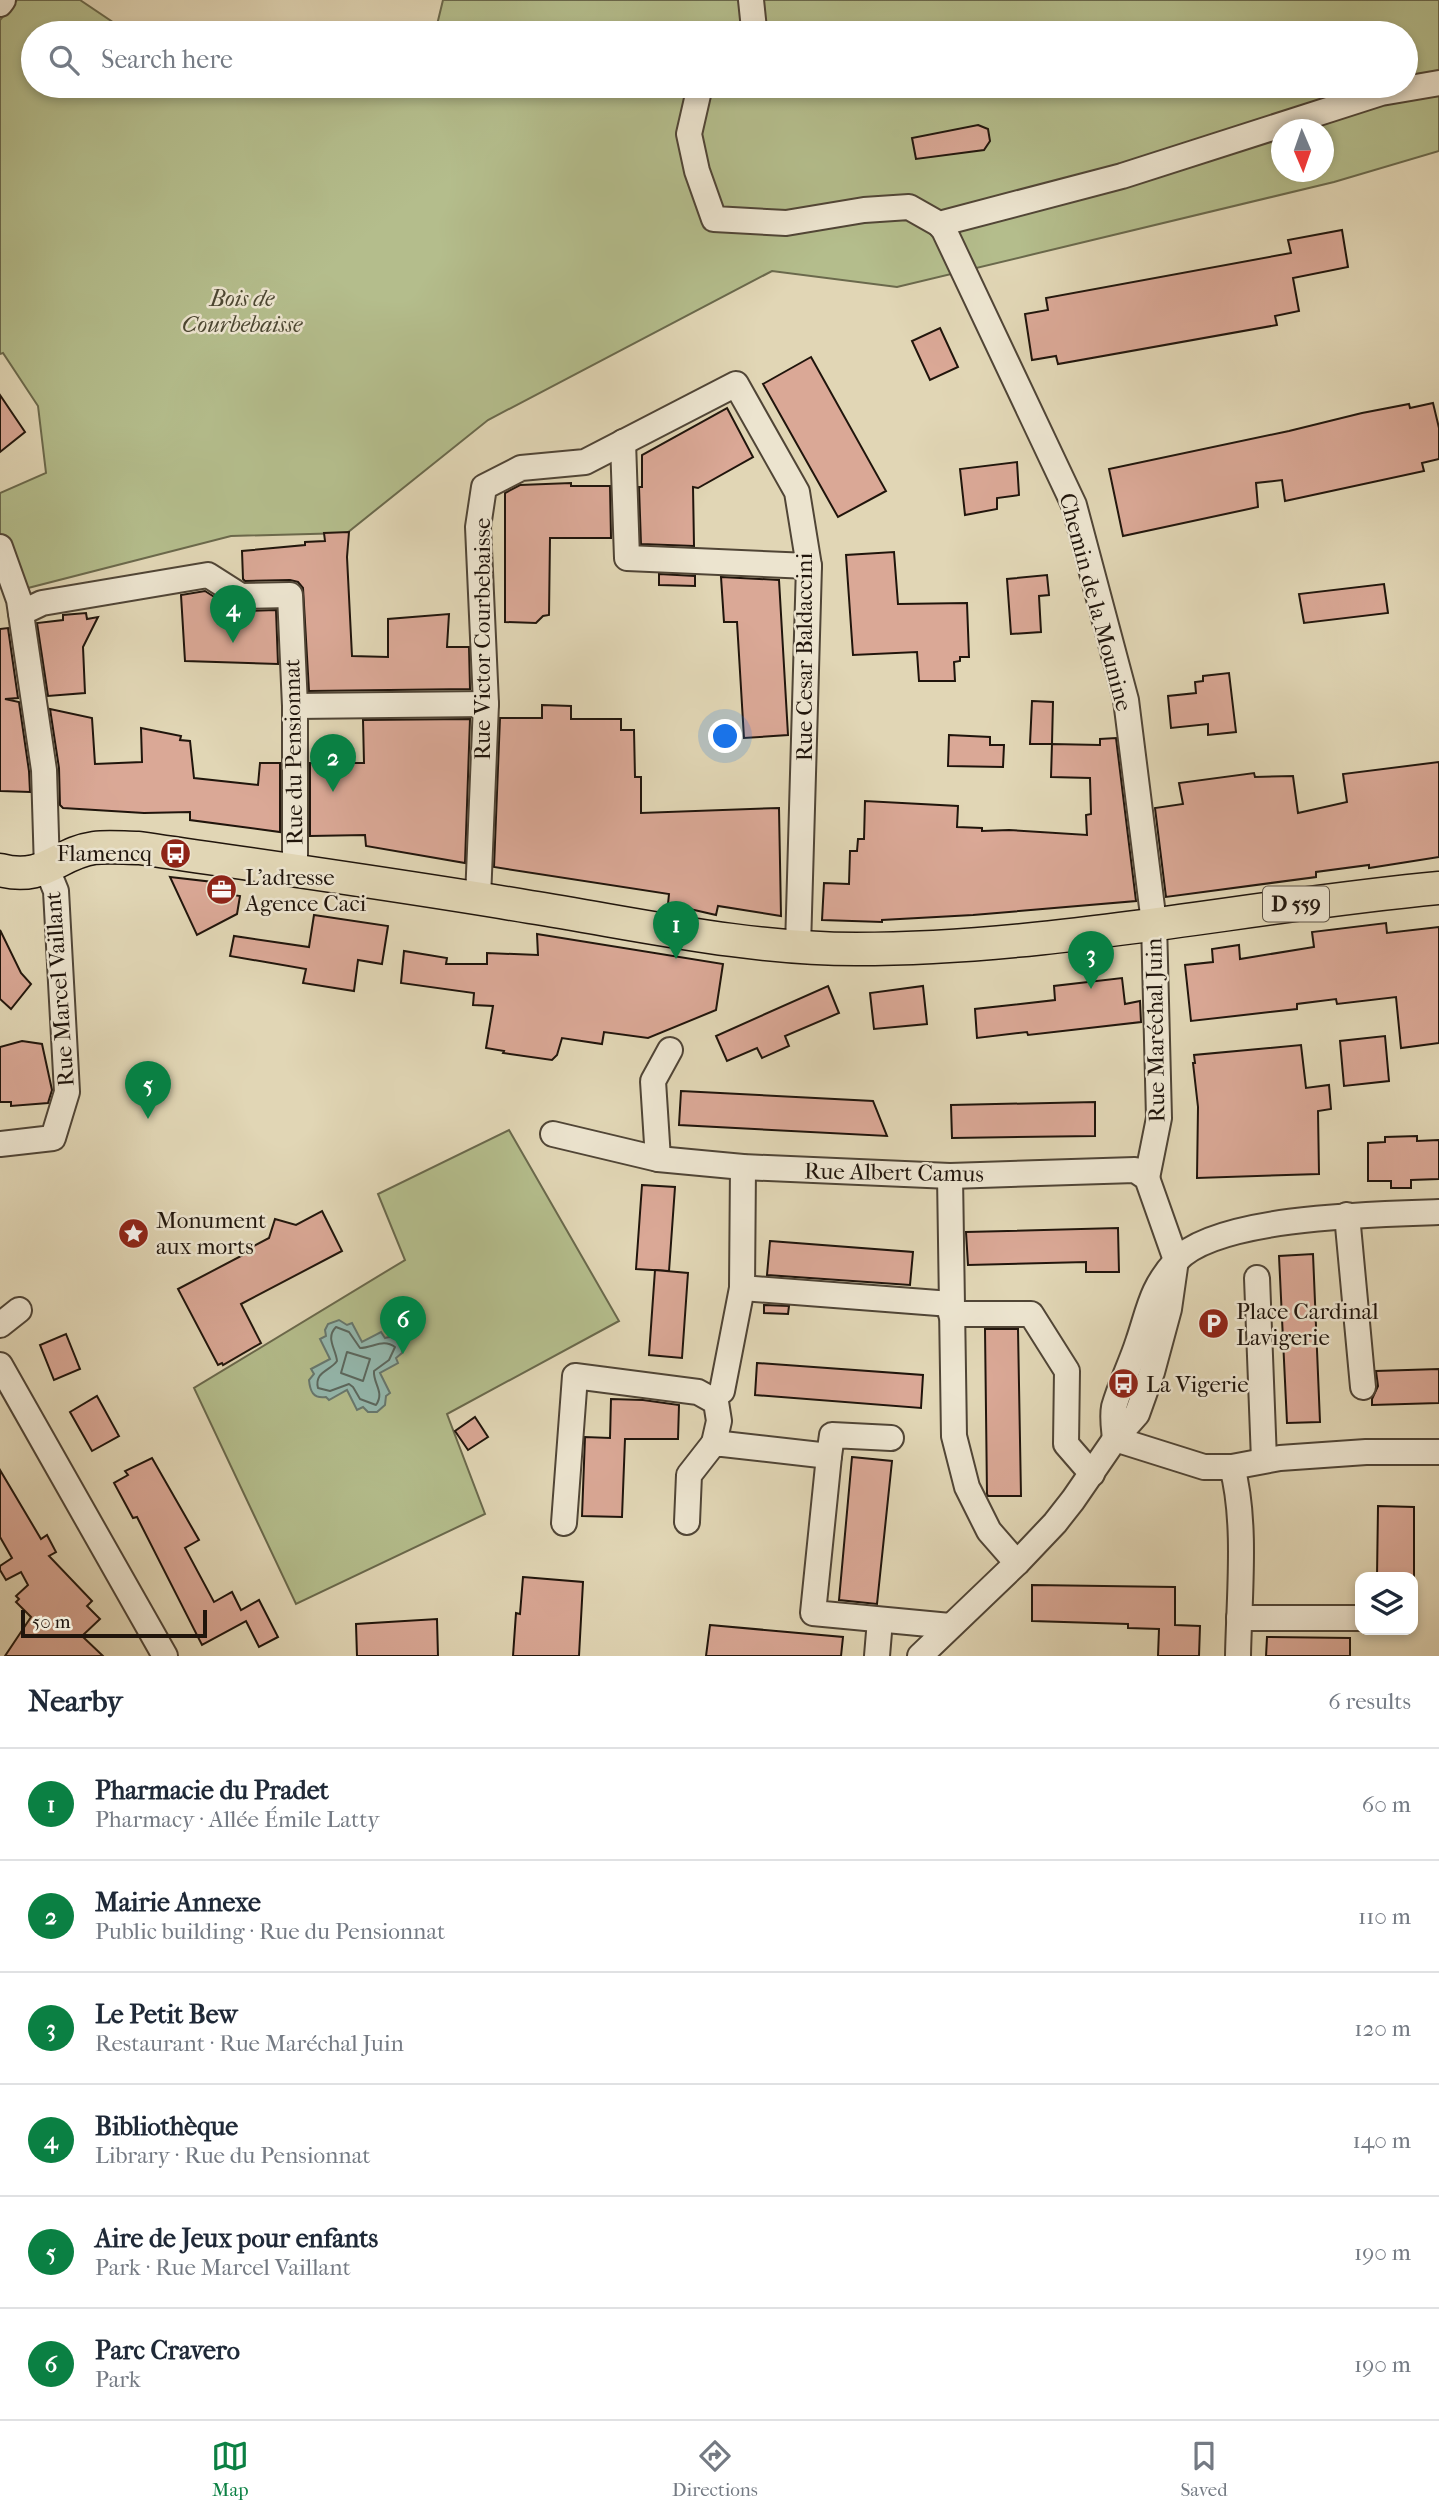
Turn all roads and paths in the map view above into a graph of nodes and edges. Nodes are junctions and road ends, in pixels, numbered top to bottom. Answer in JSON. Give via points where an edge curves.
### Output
{"nodes":[{"id":1,"x":751,"y":0,"type":"edge"},
{"id":2,"x":753,"y":21,"type":"edge"},
{"id":3,"x":1439,"y":83,"type":"edge"},
{"id":4,"x":1418,"y":87,"type":"edge"},
{"id":5,"x":698,"y":98,"type":"edge"},
{"id":6,"x":1365,"y":98,"type":"edge"},
{"id":7,"x":939,"y":224,"type":"junction"},
{"id":8,"x":624,"y":442,"type":"junction"},
{"id":9,"x":1,"y":551,"type":"edge"},
{"id":10,"x":809,"y":566,"type":"junction"},
{"id":11,"x":28,"y":606,"type":"junction"},
{"id":12,"x":486,"y":704,"type":"junction"},
{"id":13,"x":295,"y":706,"type":"junction"},
{"id":14,"x":47,"y":869,"type":"junction"},
{"id":15,"x":0,"y":870,"type":"edge"},
{"id":16,"x":295,"y":871,"type":"junction"},
{"id":17,"x":1439,"y":888,"type":"edge"},
{"id":18,"x":478,"y":898,"type":"junction"},
{"id":19,"x":1154,"y":923,"type":"junction"},
{"id":20,"x":798,"y":947,"type":"junction"},
{"id":21,"x":670,"y":1050,"type":"dead end"},
{"id":22,"x":553,"y":1134,"type":"dead end"},
{"id":23,"x":0,"y":1144,"type":"edge"},
{"id":24,"x":658,"y":1159,"type":"junction"},
{"id":25,"x":743,"y":1167,"type":"junction"},
{"id":26,"x":950,"y":1176,"type":"junction"},
{"id":27,"x":1147,"y":1178,"type":"junction"},
{"id":28,"x":1439,"y":1212,"type":"edge"},
{"id":29,"x":1347,"y":1215,"type":"junction"},
{"id":30,"x":1176,"y":1261,"type":"junction"},
{"id":31,"x":1257,"y":1278,"type":"dead end"},
{"id":32,"x":742,"y":1288,"type":"junction"},
{"id":33,"x":951,"y":1309,"type":"junction"},
{"id":34,"x":0,"y":1365,"type":"edge"},
{"id":35,"x":1363,"y":1387,"type":"dead end"},
{"id":36,"x":719,"y":1396,"type":"junction"},
{"id":37,"x":891,"y":1438,"type":"dead end"},
{"id":38,"x":1115,"y":1439,"type":"junction"},
{"id":39,"x":713,"y":1443,"type":"junction"},
{"id":40,"x":1439,"y":1452,"type":"edge"},
{"id":41,"x":829,"y":1455,"type":"junction"},
{"id":42,"x":1264,"y":1460,"type":"junction"},
{"id":43,"x":1232,"y":1466,"type":"junction"},
{"id":44,"x":1091,"y":1474,"type":"junction"},
{"id":45,"x":687,"y":1522,"type":"dead end"},
{"id":46,"x":565,"y":1523,"type":"dead end"},
{"id":47,"x":1017,"y":1563,"type":"junction"},
{"id":48,"x":1239,"y":1618,"type":"junction"},
{"id":49,"x":1355,"y":1618,"type":"edge"},
{"id":50,"x":880,"y":1620,"type":"junction"},
{"id":51,"x":950,"y":1626,"type":"junction"},
{"id":52,"x":165,"y":1656,"type":"edge"},
{"id":53,"x":877,"y":1656,"type":"edge"},
{"id":54,"x":919,"y":1656,"type":"edge"},
{"id":55,"x":1238,"y":1656,"type":"edge"}],
"edges":[{"from":1,"to":2,"type":"street"},
{"from":3,"to":4,"type":"street"},
{"from":5,"to":7,"type":"street","via":[[689,134],[715,219],[786,223],[909,207]]},
{"from":6,"to":7,"type":"street","via":[[1122,176]]},
{"from":7,"to":19,"type":"street","name":"Chemin de la Mounine","via":[[1074,505],[1126,700]]},
{"from":8,"to":10,"type":"street","via":[[627,558]]},
{"from":8,"to":10,"type":"street","name":"Rue Cesar Baldaccini","via":[[736,384],[797,492]]},
{"from":8,"to":12,"type":"street","name":"Rue Victor Courbebaisse","via":[[585,462],[521,468],[484,487],[478,527]]},
{"from":9,"to":11,"type":"street","name":"Rue Marcel Vaillant"},
{"from":10,"to":20,"type":"street","name":"Rue Cesar Baldaccini"},
{"from":11,"to":13,"type":"street","name":"Rue du Pensionnat","via":[[208,575],[241,596],[290,595]]},
{"from":11,"to":14,"type":"street","name":"Rue Marcel Vaillant","via":[[44,769]]},
{"from":12,"to":13,"type":"street"},
{"from":12,"to":18,"type":"street","name":"Rue Victor Courbebaisse"},
{"from":13,"to":16,"type":"street","name":"Rue du Pensionnat"},
{"from":14,"to":15,"type":"main road","number":"D 559","via":[[29,873]]},
{"from":14,"to":16,"type":"main road","number":"D 559","via":[[93,848],[139,848]]},
{"from":14,"to":23,"type":"street","name":"Rue Marcel Vaillant","via":[[56,891],[67,1092],[53,1138]]},
{"from":16,"to":18,"type":"main road","number":"D 559"},
{"from":17,"to":19,"type":"main road","number":"D 559"},
{"from":18,"to":20,"type":"main road","number":"D 559"},
{"from":19,"to":20,"type":"main road","number":"D 559","via":[[936,947]]},
{"from":19,"to":27,"type":"street","name":"Rue Maréchal Juin","via":[[1159,1118]]},
{"from":21,"to":24,"type":"street","via":[[653,1080]]},
{"from":22,"to":24,"type":"street","name":"Rue Albert Camus"},
{"from":24,"to":25,"type":"street","name":"Rue Albert Camus"},
{"from":25,"to":26,"type":"street","name":"Rue Albert Camus"},
{"from":25,"to":32,"type":"street"},
{"from":26,"to":27,"type":"street","name":"Rue Albert Camus","via":[[1135,1170]]},
{"from":26,"to":33,"type":"street"},
{"from":27,"to":30,"type":"street"},
{"from":28,"to":29,"type":"street"},
{"from":29,"to":30,"type":"street","via":[[1227,1235],[1191,1248]]},
{"from":29,"to":35,"type":"street"},
{"from":30,"to":38,"type":"street","via":[[1152,1295],[1113,1409]]},
{"from":31,"to":42,"type":"street"},
{"from":32,"to":33,"type":"street"},
{"from":32,"to":36,"type":"street"},
{"from":33,"to":44,"type":"street","via":[[1031,1314],[1067,1371],[1066,1444]]},
{"from":33,"to":47,"type":"street","via":[[954,1436],[967,1487],[989,1531]]},
{"from":34,"to":52,"type":"street"},
{"from":36,"to":39,"type":"street"},
{"from":36,"to":46,"type":"street","via":[[575,1376]]},
{"from":37,"to":41,"type":"street","via":[[832,1435]]},
{"from":38,"to":43,"type":"street","via":[[1204,1467]]},
{"from":38,"to":44,"type":"street"},
{"from":39,"to":41,"type":"street"},
{"from":39,"to":45,"type":"street","via":[[689,1475]]},
{"from":40,"to":42,"type":"street"},
{"from":41,"to":50,"type":"street","via":[[813,1613]]},
{"from":42,"to":43,"type":"street"},
{"from":43,"to":48,"type":"street","via":[[1240,1514]]},
{"from":44,"to":47,"type":"street","via":[[1055,1523]]},
{"from":47,"to":51,"type":"street"},
{"from":48,"to":49,"type":"street"},
{"from":48,"to":55,"type":"street"},
{"from":50,"to":51,"type":"street"},
{"from":50,"to":53,"type":"street"},
{"from":51,"to":54,"type":"street"}]}
